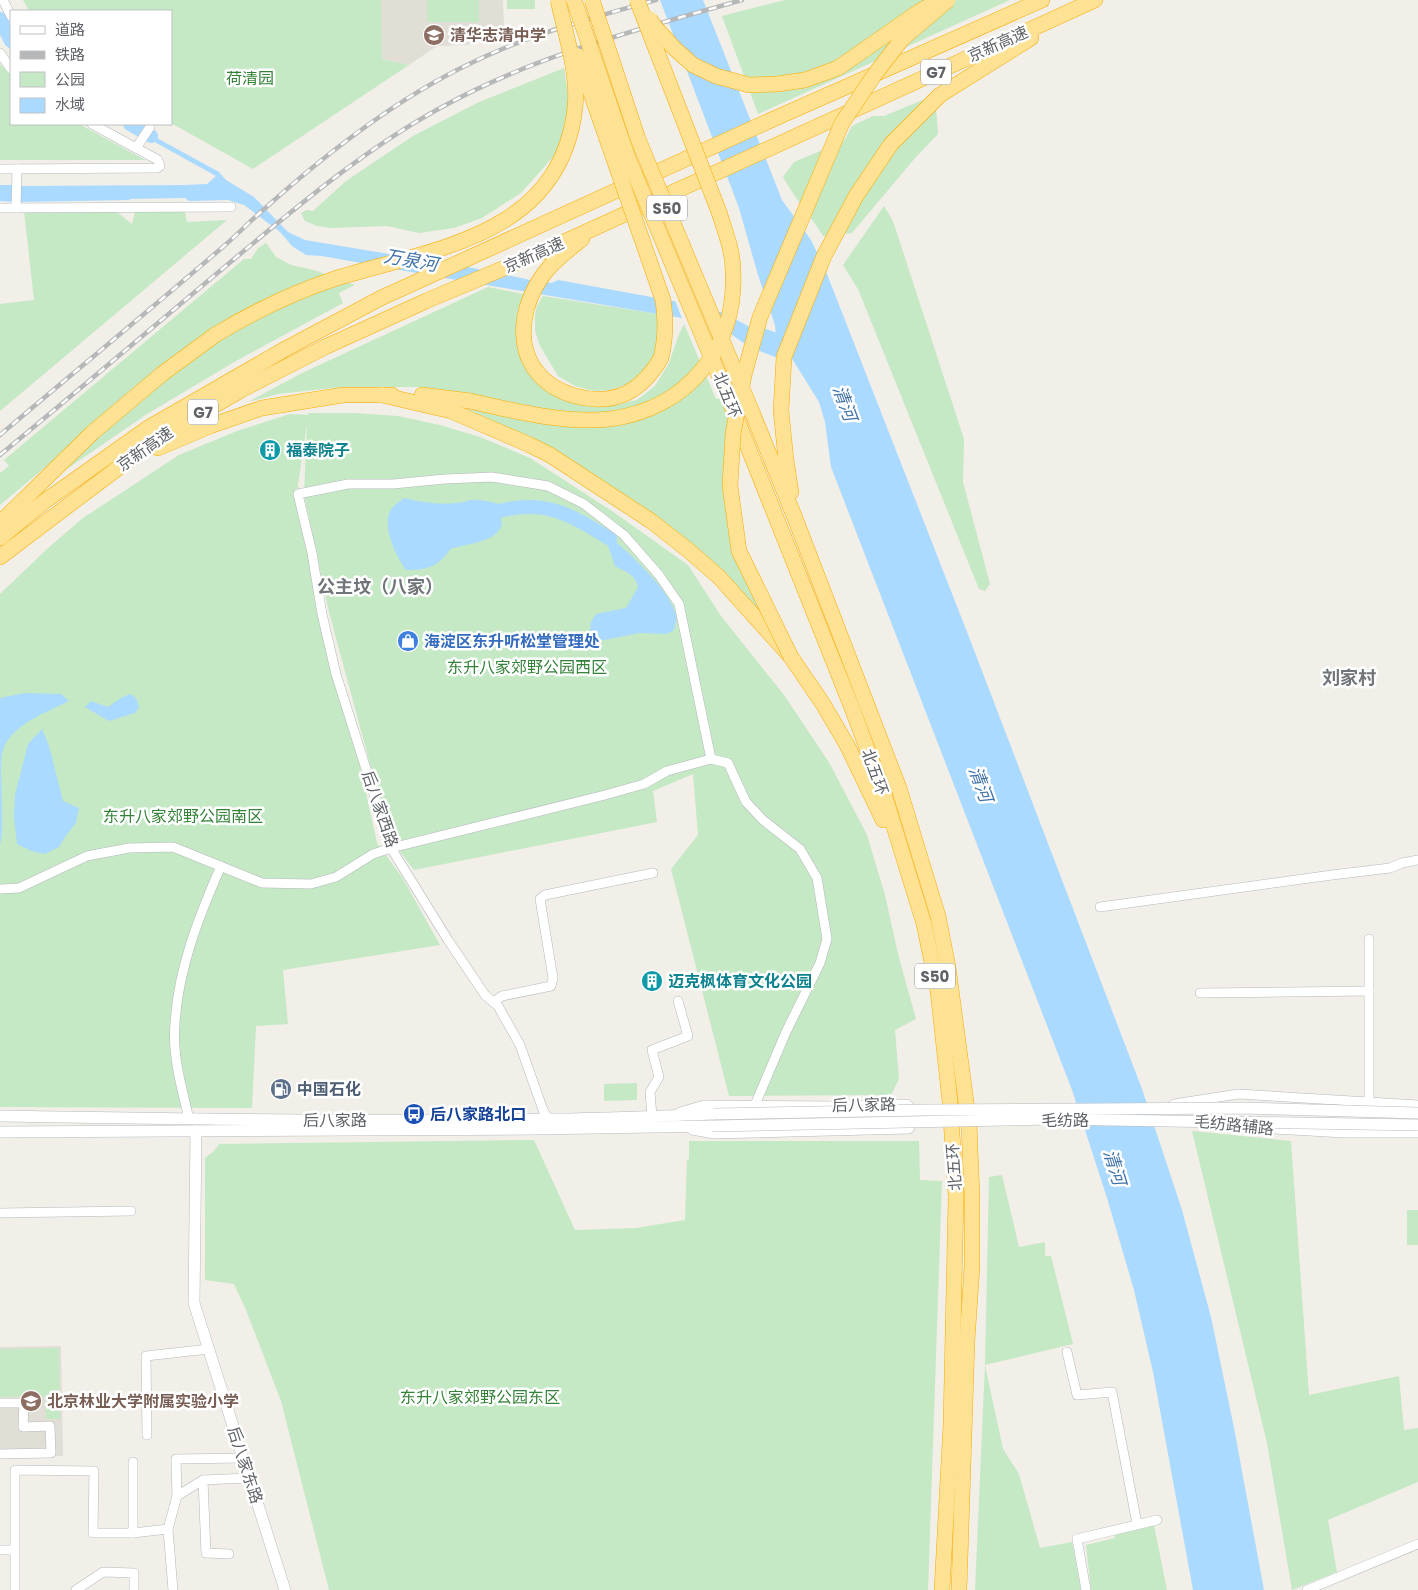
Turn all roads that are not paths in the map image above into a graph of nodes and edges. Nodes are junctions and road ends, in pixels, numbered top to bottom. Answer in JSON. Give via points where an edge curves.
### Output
{"nodes":[{"id":1,"x":3,"y":0,"type":"edge"},
{"id":2,"x":558,"y":0,"type":"edge"},
{"id":3,"x":574,"y":0,"type":"edge"},
{"id":4,"x":592,"y":0,"type":"edge"},
{"id":5,"x":638,"y":0,"type":"edge"},
{"id":6,"x":942,"y":0,"type":"edge"},
{"id":7,"x":948,"y":0,"type":"edge"},
{"id":8,"x":1042,"y":0,"type":"edge"},
{"id":9,"x":1088,"y":3,"type":"edge"},
{"id":10,"x":10,"y":14,"type":"edge"},
{"id":11,"x":0,"y":53,"type":"edge"},
{"id":12,"x":10,"y":68,"type":"edge"},
{"id":13,"x":94,"y":125,"type":"edge"},
{"id":14,"x":149,"y":127,"type":"edge"},
{"id":15,"x":136,"y":148,"type":"junction"},
{"id":16,"x":0,"y":169,"type":"edge"},
{"id":17,"x":17,"y":169,"type":"junction"},
{"id":18,"x":231,"y":207,"type":"dead end"},
{"id":19,"x":0,"y":208,"type":"edge"},
{"id":20,"x":16,"y":208,"type":"junction"},
{"id":21,"x":598,"y":226,"type":"junction"},
{"id":22,"x":382,"y":395,"type":"junction"},
{"id":23,"x":126,"y":462,"type":"junction"},
{"id":24,"x":795,"y":518,"type":"junction"},
{"id":25,"x":0,"y":523,"type":"edge"},
{"id":26,"x":0,"y":538,"type":"edge"},
{"id":27,"x":0,"y":557,"type":"edge"},
{"id":28,"x":791,"y":657,"type":"junction"},
{"id":29,"x":711,"y":759,"type":"junction"},
{"id":30,"x":391,"y":848,"type":"junction"},
{"id":31,"x":1418,"y":860,"type":"edge"},
{"id":32,"x":905,"y":864,"type":"junction"},
{"id":33,"x":221,"y":866,"type":"junction"},
{"id":34,"x":653,"y":872,"type":"dead end"},
{"id":35,"x":0,"y":889,"type":"edge"},
{"id":36,"x":1100,"y":907,"type":"dead end"},
{"id":37,"x":1369,"y":939,"type":"dead end"},
{"id":38,"x":1369,"y":991,"type":"junction"},
{"id":39,"x":1200,"y":993,"type":"dead end"},
{"id":40,"x":678,"y":1001,"type":"dead end"},
{"id":41,"x":493,"y":1002,"type":"junction"},
{"id":42,"x":1370,"y":1102,"type":"junction"},
{"id":43,"x":1174,"y":1104,"type":"dead end"},
{"id":44,"x":755,"y":1105,"type":"junction"},
{"id":45,"x":1418,"y":1105,"type":"edge"},
{"id":46,"x":1418,"y":1113,"type":"edge"},
{"id":47,"x":1051,"y":1114,"type":"dead end"},
{"id":48,"x":0,"y":1116,"type":"edge"},
{"id":49,"x":652,"y":1116,"type":"junction"},
{"id":50,"x":189,"y":1119,"type":"junction"},
{"id":51,"x":548,"y":1120,"type":"junction"},
{"id":52,"x":713,"y":1120,"type":"junction"},
{"id":53,"x":669,"y":1121,"type":"junction"},
{"id":54,"x":1418,"y":1125,"type":"edge"},
{"id":55,"x":196,"y":1131,"type":"junction"},
{"id":56,"x":0,"y":1132,"type":"edge"},
{"id":57,"x":1418,"y":1133,"type":"edge"},
{"id":58,"x":131,"y":1211,"type":"dead end"},
{"id":59,"x":0,"y":1213,"type":"edge"},
{"id":60,"x":209,"y":1349,"type":"junction"},
{"id":61,"x":1067,"y":1352,"type":"dead end"},
{"id":62,"x":0,"y":1404,"type":"edge"},
{"id":63,"x":147,"y":1435,"type":"dead end"},
{"id":64,"x":0,"y":1454,"type":"edge"},
{"id":65,"x":243,"y":1458,"type":"junction"},
{"id":66,"x":133,"y":1462,"type":"dead end"},
{"id":67,"x":249,"y":1478,"type":"junction"},
{"id":68,"x":203,"y":1480,"type":"junction"},
{"id":69,"x":177,"y":1496,"type":"junction"},
{"id":70,"x":1157,"y":1520,"type":"dead end"},
{"id":71,"x":1136,"y":1524,"type":"junction"},
{"id":72,"x":168,"y":1529,"type":"junction"},
{"id":73,"x":133,"y":1533,"type":"junction"},
{"id":74,"x":1418,"y":1544,"type":"edge"},
{"id":75,"x":0,"y":1550,"type":"edge"},
{"id":76,"x":14,"y":1550,"type":"junction"},
{"id":77,"x":230,"y":1554,"type":"dead end"},
{"id":78,"x":15,"y":1590,"type":"edge"},
{"id":79,"x":76,"y":1590,"type":"edge"},
{"id":80,"x":134,"y":1590,"type":"edge"},
{"id":81,"x":173,"y":1590,"type":"edge"},
{"id":82,"x":285,"y":1590,"type":"edge"},
{"id":83,"x":942,"y":1590,"type":"edge"},
{"id":84,"x":959,"y":1590,"type":"edge"},
{"id":85,"x":1086,"y":1590,"type":"edge"},
{"id":86,"x":1307,"y":1590,"type":"edge"}],
"edges":[{"from":1,"to":10,"type":"street"},
{"from":2,"to":21,"type":"highway","bridge":true,"via":[[666,315],[665,343],[654,371],[626,393],[601,399],[576,396],[543,378],[529,358],[524,340],[524,318],[542,276]]},
{"from":2,"to":25,"type":"highway","bridge":true,"via":[[574,74],[575,107],[570,135],[558,164],[548,182],[531,201],[482,233],[286,297],[215,335],[162,374],[92,433]]},
{"from":3,"to":32,"type":"highway","name":"北五环","number":"S50","bridge":true,"via":[[628,158],[852,708],[884,794]]},
{"from":4,"to":24,"type":"highway","name":"北五环","number":"S50","bridge":true,"via":[[638,138]]},
{"from":5,"to":6,"type":"highway","bridge":true,"via":[[654,26],[693,65],[716,76],[749,85],[805,80],[838,68],[920,11]]},
{"from":5,"to":22,"type":"highway","bridge":true,"via":[[719,212],[734,269],[729,315],[710,361],[693,381],[654,408],[609,419],[578,419],[512,411],[470,401],[418,395]]},
{"from":7,"to":28,"type":"highway","bridge":true,"via":[[902,40],[842,123],[760,317],[744,375],[733,434],[730,486],[739,551]]},
{"from":8,"to":26,"type":"highway","name":"京新高速","number":"G7","via":[[381,298],[148,428]]},
{"from":9,"to":21,"type":"highway","name":"京新高速","number":"G7"},
{"from":9,"to":24,"type":"highway","via":[[940,94],[891,144],[856,196],[824,256],[784,357],[781,411]]},
{"from":11,"to":12,"type":"street"},
{"from":13,"to":15,"type":"street"},
{"from":14,"to":15,"type":"street"},
{"from":15,"to":17,"type":"street","via":[[158,160],[160,166]]},
{"from":16,"to":17,"type":"street"},
{"from":17,"to":20,"type":"street"},
{"from":18,"to":20,"type":"street"},
{"from":19,"to":20,"type":"street"},
{"from":21,"to":23,"type":"highway","name":"京新高速","number":"G7","via":[[325,347],[241,390],[177,427]]},
{"from":22,"to":23,"type":"highway","via":[[343,395],[262,408]]},
{"from":22,"to":28,"type":"highway","bridge":true,"via":[[442,409],[512,436],[550,455],[651,521],[688,550],[719,577]]},
{"from":23,"to":27,"type":"highway","name":"京新高速","number":"G7"},
{"from":24,"to":84,"type":"highway","name":"北五环","number":"S50","via":[[899,788],[938,916],[948,967],[969,1124],[972,1196]]},
{"from":28,"to":32,"type":"highway","via":[[847,745]]},
{"from":29,"to":30,"type":"street","via":[[667,771],[644,784],[613,793]]},
{"from":29,"to":30,"type":"street","name":"后八家西路","via":[[679,604],[624,535],[584,504],[548,486],[492,477],[348,484],[298,494],[336,674]]},
{"from":29,"to":44,"type":"street","via":[[728,763],[746,802],[800,849],[817,878],[827,939],[820,963]]},
{"from":30,"to":33,"type":"street","via":[[372,854],[336,877],[311,884],[262,883]]},
{"from":30,"to":41,"type":"street","name":"后八家西路","via":[[448,940]]},
{"from":31,"to":36,"type":"street","via":[[1390,868]]},
{"from":32,"to":83,"type":"highway","name":"北五环","number":"S50","via":[[924,924],[938,990],[956,1197],[951,1424]]},
{"from":33,"to":35,"type":"street","via":[[173,847],[129,848],[87,856],[19,888]]},
{"from":33,"to":50,"type":"street","via":[[201,913],[182,973],[174,1025],[177,1060]]},
{"from":34,"to":41,"type":"street","via":[[545,895],[540,899],[553,978],[551,986],[502,996]]},
{"from":37,"to":38,"type":"street"},
{"from":38,"to":39,"type":"street"},
{"from":38,"to":42,"type":"street"},
{"from":40,"to":49,"type":"street","via":[[688,1036],[652,1050],[659,1077],[650,1092]]},
{"from":41,"to":51,"type":"street","name":"后八家西路","via":[[520,1045]]},
{"from":42,"to":43,"type":"street","name":"毛纺路辅路","via":[[1238,1094]]},
{"from":42,"to":45,"type":"street","name":"毛纺路辅路"},
{"from":44,"to":53,"type":"street","name":"后八家路","via":[[704,1105]]},
{"from":44,"to":53,"type":"street","name":"后八家路","via":[[907,1104],[917,1116],[909,1129],[714,1134]]},
{"from":46,"to":52,"type":"main road","name":"毛纺路","bridge":true,"via":[[1244,1108],[925,1110]]},
{"from":47,"to":57,"type":"street","name":"毛纺路辅路","via":[[1172,1117],[1240,1128]]},
{"from":48,"to":50,"type":"main road","name":"后八家路"},
{"from":49,"to":51,"type":"main road","name":"后八家路"},
{"from":49,"to":53,"type":"main road","name":"后八家路"},
{"from":50,"to":51,"type":"main road","name":"后八家路"},
{"from":52,"to":53,"type":"main road","name":"后八家路"},
{"from":52,"to":54,"type":"main road","name":"毛纺路","bridge":true,"via":[[1049,1119]]},
{"from":53,"to":55,"type":"main road","name":"后八家路","via":[[527,1129]]},
{"from":55,"to":56,"type":"main road","name":"后八家路"},
{"from":55,"to":60,"type":"main road","name":"后八家东路","via":[[194,1303]]},
{"from":58,"to":59,"type":"street"},
{"from":60,"to":63,"type":"street","via":[[146,1356]]},
{"from":60,"to":65,"type":"main road","name":"后八家东路"},
{"from":61,"to":71,"type":"street","via":[[1077,1395],[1112,1392]]},
{"from":62,"to":64,"type":"street","via":[[24,1403],[23,1428],[50,1426],[51,1453]]},
{"from":65,"to":67,"type":"main road","name":"后八家东路"},
{"from":65,"to":69,"type":"street","via":[[176,1459]]},
{"from":66,"to":73,"type":"street"},
{"from":67,"to":68,"type":"street"},
{"from":67,"to":82,"type":"main road","name":"后八家东路"},
{"from":68,"to":69,"type":"street"},
{"from":68,"to":77,"type":"street","via":[[206,1553]]},
{"from":69,"to":72,"type":"street"},
{"from":70,"to":71,"type":"street"},
{"from":71,"to":85,"type":"street","via":[[1077,1539]]},
{"from":72,"to":73,"type":"street"},
{"from":72,"to":81,"type":"street"},
{"from":73,"to":76,"type":"street","via":[[93,1533],[94,1471],[15,1470]]},
{"from":74,"to":86,"type":"street"},
{"from":75,"to":76,"type":"street"},
{"from":76,"to":78,"type":"street"},
{"from":79,"to":80,"type":"street","via":[[103,1572],[134,1572]]}]}
